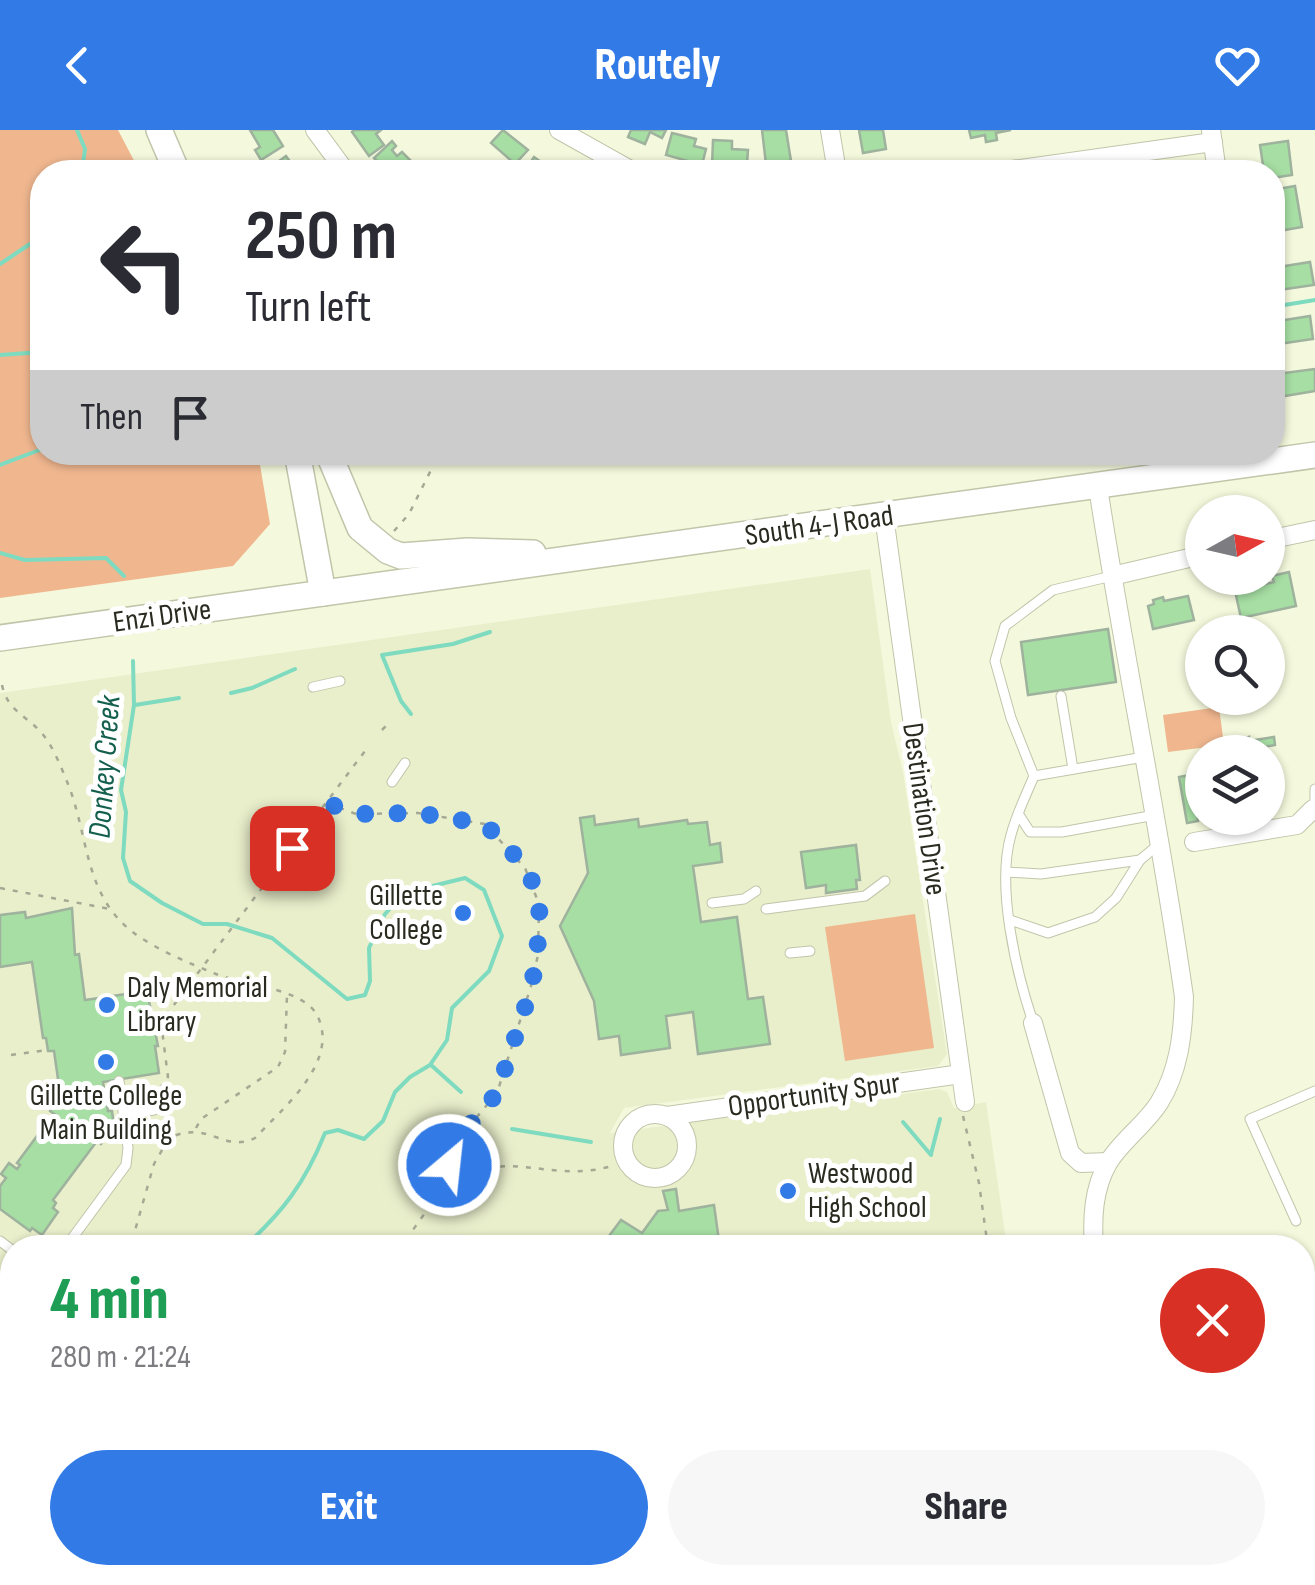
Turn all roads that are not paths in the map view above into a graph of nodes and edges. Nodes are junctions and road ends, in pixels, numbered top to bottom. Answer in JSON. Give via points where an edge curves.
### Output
{"nodes":[{"id":1,"x":159,"y":130,"type":"edge"},
{"id":2,"x":315,"y":130,"type":"edge"},
{"id":3,"x":559,"y":130,"type":"edge"},
{"id":4,"x":830,"y":130,"type":"edge"},
{"id":5,"x":1212,"y":136,"type":"edge"},
{"id":6,"x":172,"y":160,"type":"edge"},
{"id":7,"x":337,"y":160,"type":"edge"},
{"id":8,"x":613,"y":160,"type":"edge"},
{"id":9,"x":834,"y":160,"type":"edge"},
{"id":10,"x":1069,"y":160,"type":"edge"},
{"id":11,"x":1315,"y":456,"type":"edge"},
{"id":12,"x":1285,"y":457,"type":"edge"},
{"id":13,"x":300,"y":465,"type":"edge"},
{"id":14,"x":333,"y":465,"type":"edge"},
{"id":15,"x":1219,"y":465,"type":"edge"},
{"id":16,"x":1098,"y":487,"type":"junction"},
{"id":17,"x":884,"y":516,"type":"junction"},
{"id":18,"x":1315,"y":530,"type":"edge"},
{"id":19,"x":1285,"y":536,"type":"edge"},
{"id":20,"x":598,"y":556,"type":"junction"},
{"id":21,"x":1185,"y":559,"type":"edge"},
{"id":22,"x":1112,"y":576,"type":"junction"},
{"id":23,"x":323,"y":593,"type":"junction"},
{"id":24,"x":0,"y":638,"type":"edge"},
{"id":25,"x":340,"y":681,"type":"dead end"},
{"id":26,"x":313,"y":687,"type":"dead end"},
{"id":27,"x":1061,"y":696,"type":"dead end"},
{"id":28,"x":1146,"y":756,"type":"junction"},
{"id":29,"x":405,"y":764,"type":"dead end"},
{"id":30,"x":1073,"y":769,"type":"junction"},
{"id":31,"x":1034,"y":776,"type":"junction"},
{"id":32,"x":392,"y":782,"type":"dead end"},
{"id":33,"x":1315,"y":789,"type":"edge"},
{"id":34,"x":1314,"y":810,"type":"edge"},
{"id":35,"x":1156,"y":814,"type":"junction"},
{"id":36,"x":1018,"y":815,"type":"junction"},
{"id":37,"x":1194,"y":842,"type":"dead end"},
{"id":38,"x":1160,"y":844,"type":"junction"},
{"id":39,"x":1140,"y":860,"type":"junction"},
{"id":40,"x":1006,"y":872,"type":"junction"},
{"id":41,"x":885,"y":881,"type":"dead end"},
{"id":42,"x":756,"y":891,"type":"dead end"},
{"id":43,"x":712,"y":903,"type":"dead end"},
{"id":44,"x":766,"y":910,"type":"dead end"},
{"id":45,"x":1010,"y":920,"type":"junction"},
{"id":46,"x":810,"y":951,"type":"dead end"},
{"id":47,"x":790,"y":954,"type":"dead end"},
{"id":48,"x":1033,"y":1023,"type":"joint"},
{"id":49,"x":961,"y":1074,"type":"junction"},
{"id":50,"x":119,"y":1082,"type":"dead end"},
{"id":51,"x":1315,"y":1091,"type":"edge"},
{"id":52,"x":964,"y":1102,"type":"road end"},
{"id":53,"x":154,"y":1110,"type":"road end"},
{"id":54,"x":124,"y":1115,"type":"junction"},
{"id":55,"x":667,"y":1116,"type":"dead end"},
{"id":56,"x":1108,"y":1162,"type":"junction"},
{"id":57,"x":1296,"y":1221,"type":"dead end"},
{"id":58,"x":75,"y":1235,"type":"edge"},
{"id":59,"x":1094,"y":1235,"type":"edge"}],
"edges":[{"from":1,"to":6,"type":"main road"},
{"from":2,"to":7,"type":"street"},
{"from":3,"to":8,"type":"street"},
{"from":4,"to":9,"type":"street"},
{"from":5,"to":10,"type":"street"},
{"from":11,"to":12,"type":"main road","name":"South 4-J Road"},
{"from":13,"to":23,"type":"main road"},
{"from":14,"to":20,"type":"main road","via":[[360,528],[401,556],[467,550]]},
{"from":15,"to":16,"type":"main road","name":"South 4-J Road"},
{"from":16,"to":17,"type":"main road","name":"South 4-J Road"},
{"from":16,"to":22,"type":"street"},
{"from":17,"to":20,"type":"main road","name":"South 4-J Road"},
{"from":17,"to":49,"type":"street","name":"Destination Drive"},
{"from":18,"to":19,"type":"street"},
{"from":20,"to":23,"type":"main road","name":"South 4-J Road"},
{"from":21,"to":22,"type":"street"},
{"from":22,"to":28,"type":"street"},
{"from":22,"to":31,"type":"lane","via":[[1054,590],[1005,626],[995,661]]},
{"from":23,"to":24,"type":"main road","name":"Enzi Drive"},
{"from":25,"to":26,"type":"lane"},
{"from":27,"to":30,"type":"lane"},
{"from":28,"to":30,"type":"lane"},
{"from":28,"to":35,"type":"street"},
{"from":29,"to":32,"type":"lane"},
{"from":30,"to":31,"type":"lane"},
{"from":31,"to":36,"type":"lane"},
{"from":33,"to":34,"type":"lane"},
{"from":34,"to":37,"type":"street","via":[[1297,825]]},
{"from":35,"to":36,"type":"lane","via":[[1062,832],[1030,832]]},
{"from":35,"to":38,"type":"street"},
{"from":36,"to":40,"type":"lane"},
{"from":38,"to":39,"type":"lane"},
{"from":38,"to":56,"type":"street","via":[[1184,1031],[1159,1103]]},
{"from":39,"to":40,"type":"lane","via":[[1041,874]]},
{"from":39,"to":45,"type":"lane","via":[[1116,898],[1094,917],[1048,933]]},
{"from":40,"to":45,"type":"lane"},
{"from":41,"to":44,"type":"lane","via":[[865,896]]},
{"from":42,"to":43,"type":"lane"},
{"from":45,"to":48,"type":"lane"},
{"from":46,"to":47,"type":"lane"},
{"from":48,"to":56,"type":"street","via":[[1070,1153],[1081,1163]]},
{"from":49,"to":52,"type":"street","name":"Destination Drive"},
{"from":49,"to":55,"type":"street","name":"Opportunity Spur"},
{"from":50,"to":54,"type":"lane"},
{"from":51,"to":57,"type":"lane","via":[[1250,1119]]},
{"from":53,"to":54,"type":"lane"},
{"from":54,"to":58,"type":"lane","via":[[126,1165]]},
{"from":56,"to":59,"type":"street","via":[[1095,1196]]}]}
